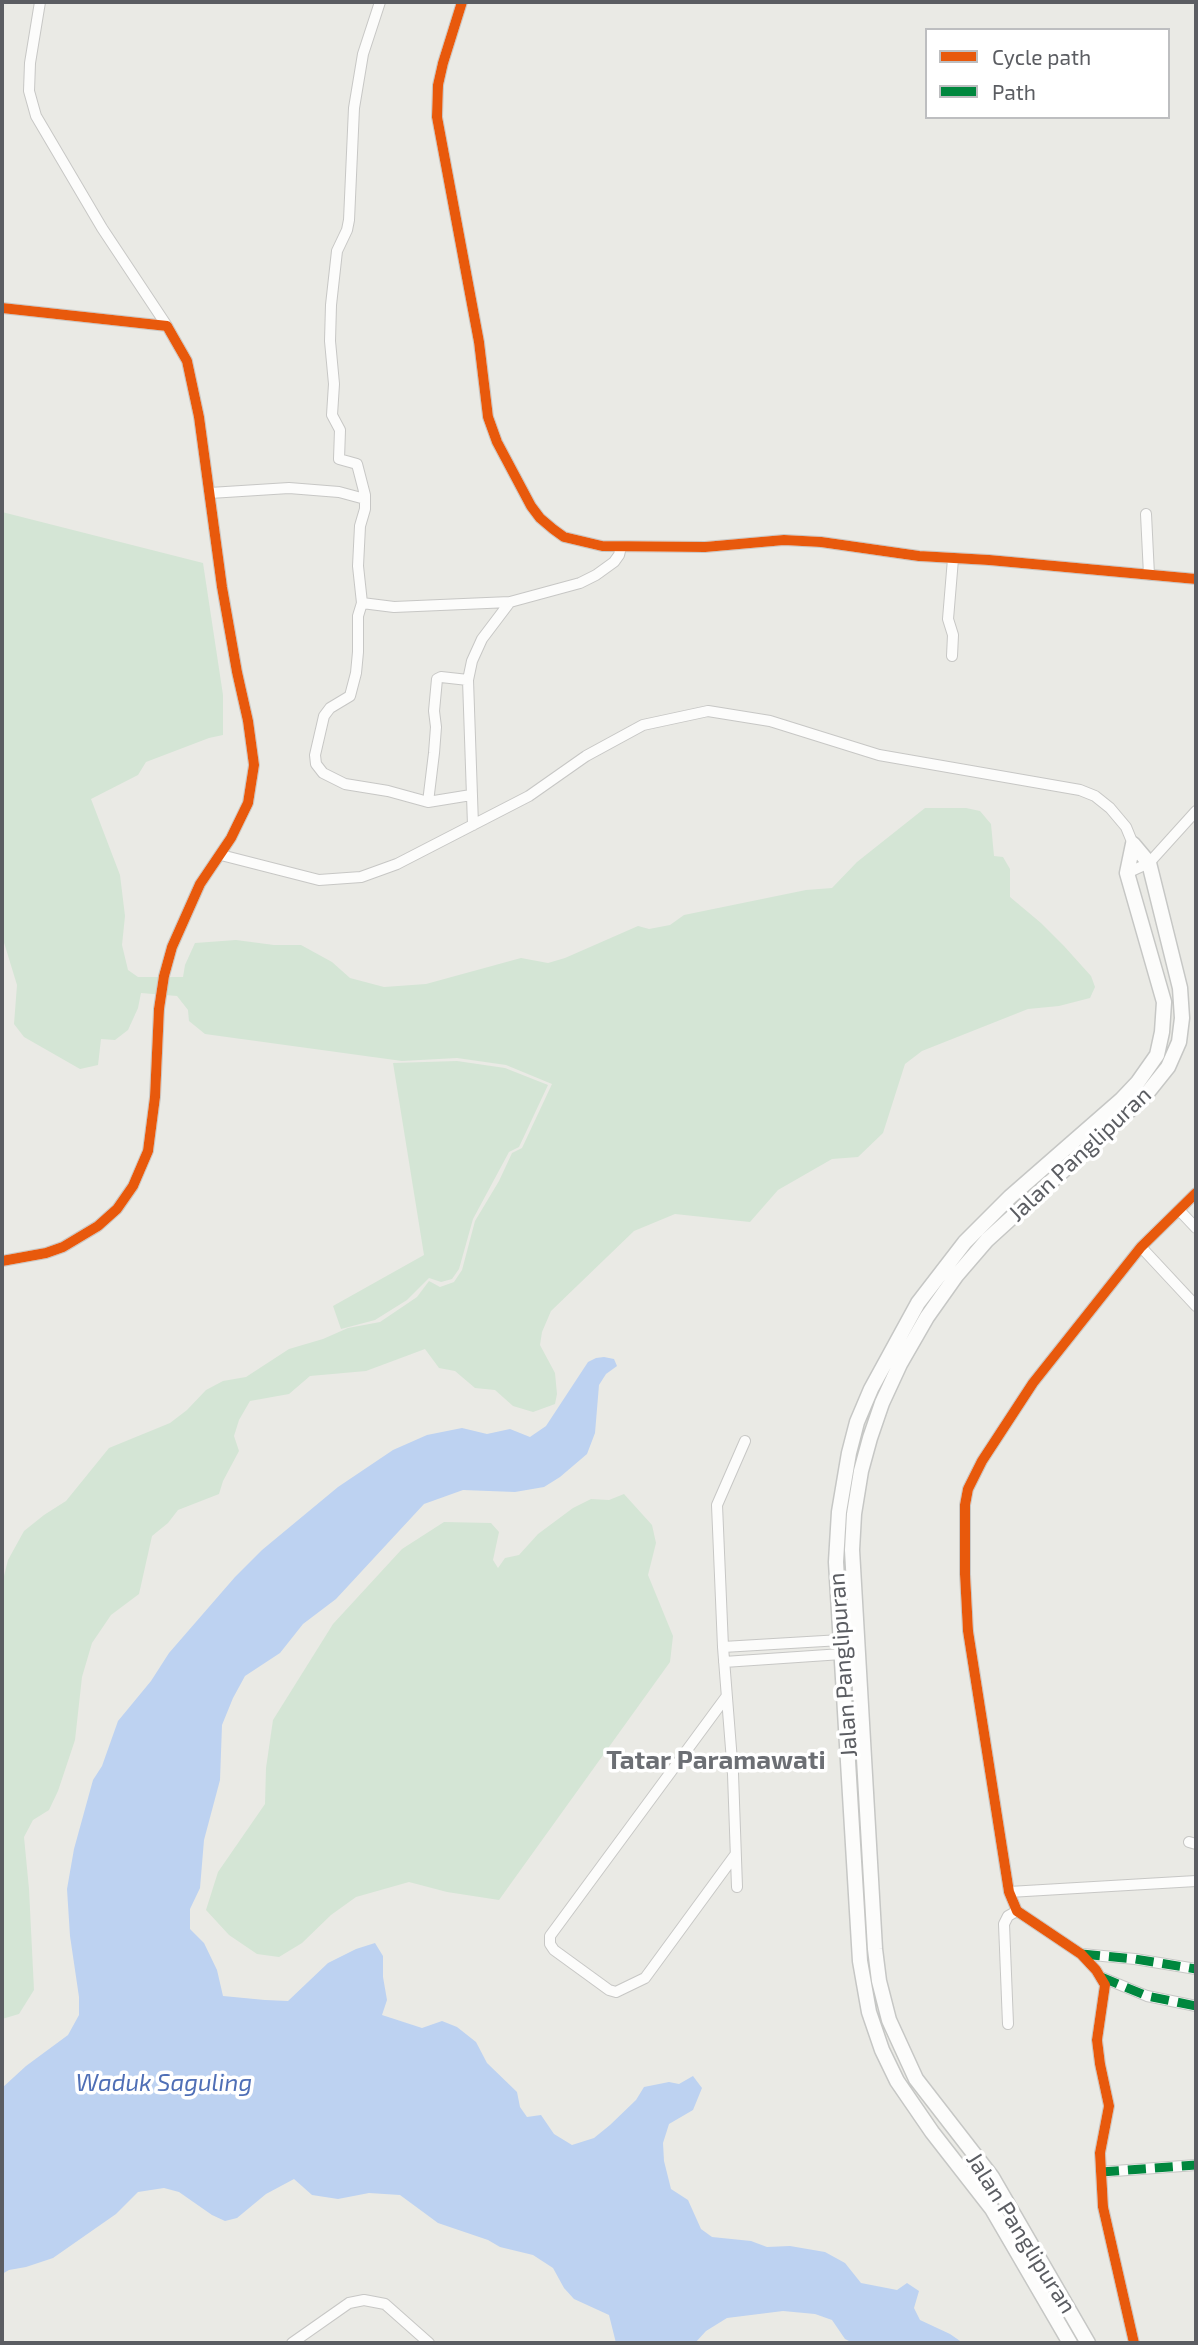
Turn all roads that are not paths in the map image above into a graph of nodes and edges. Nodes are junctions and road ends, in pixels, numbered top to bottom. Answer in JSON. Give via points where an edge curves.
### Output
{"nodes":[{"id":1,"x":40,"y":2,"type":"edge"},
{"id":2,"x":380,"y":2,"type":"edge"},
{"id":3,"x":458,"y":3,"type":"edge"},
{"id":4,"x":2,"y":308,"type":"edge"},
{"id":5,"x":167,"y":326,"type":"junction"},
{"id":6,"x":210,"y":493,"type":"junction"},
{"id":7,"x":365,"y":499,"type":"junction"},
{"id":8,"x":1146,"y":514,"type":"dead end"},
{"id":9,"x":621,"y":547,"type":"junction"},
{"id":10,"x":953,"y":559,"type":"junction"},
{"id":11,"x":1149,"y":575,"type":"junction"},
{"id":12,"x":1196,"y":579,"type":"edge"},
{"id":13,"x":510,"y":602,"type":"junction"},
{"id":14,"x":362,"y":603,"type":"junction"},
{"id":15,"x":952,"y":656,"type":"dead end"},
{"id":16,"x":468,"y":680,"type":"junction"},
{"id":17,"x":471,"y":794,"type":"junction"},
{"id":18,"x":428,"y":802,"type":"junction"},
{"id":19,"x":1196,"y":811,"type":"edge"},
{"id":20,"x":472,"y":825,"type":"junction"},
{"id":21,"x":1133,"y":844,"type":"junction"},
{"id":22,"x":221,"y":855,"type":"junction"},
{"id":23,"x":1149,"y":863,"type":"junction"},
{"id":24,"x":1127,"y":873,"type":"junction"},
{"id":25,"x":1196,"y":1193,"type":"edge"},
{"id":26,"x":1010,"y":1197,"type":"junction"},
{"id":27,"x":1019,"y":1210,"type":"junction"},
{"id":28,"x":1179,"y":1210,"type":"junction"},
{"id":29,"x":1196,"y":1228,"type":"edge"},
{"id":30,"x":1141,"y":1247,"type":"junction"},
{"id":31,"x":2,"y":1261,"type":"edge"},
{"id":32,"x":1196,"y":1306,"type":"edge"},
{"id":33,"x":746,"y":1441,"type":"dead end"},
{"id":34,"x":723,"y":1647,"type":"junction"},
{"id":35,"x":842,"y":1647,"type":"junction"},
{"id":36,"x":724,"y":1662,"type":"junction"},
{"id":37,"x":726,"y":1697,"type":"junction"},
{"id":38,"x":867,"y":1822,"type":"junction"},
{"id":39,"x":852,"y":1823,"type":"junction"},
{"id":40,"x":735,"y":1856,"type":"junction"},
{"id":41,"x":1196,"y":1881,"type":"edge"},
{"id":42,"x":737,"y":1887,"type":"dead end"},
{"id":43,"x":1009,"y":1892,"type":"junction"},
{"id":44,"x":1017,"y":1911,"type":"junction"},
{"id":45,"x":1081,"y":1954,"type":"junction"},
{"id":46,"x":1196,"y":1969,"type":"edge"},
{"id":47,"x":1101,"y":1977,"type":"junction"},
{"id":48,"x":1196,"y":2006,"type":"edge"},
{"id":49,"x":1008,"y":2024,"type":"dead end"},
{"id":50,"x":1196,"y":2165,"type":"edge"},
{"id":51,"x":1101,"y":2172,"type":"junction"},
{"id":52,"x":298,"y":2342,"type":"edge"},
{"id":53,"x":429,"y":2343,"type":"edge"},
{"id":54,"x":1070,"y":2343,"type":"edge"},
{"id":55,"x":1088,"y":2343,"type":"edge"},
{"id":56,"x":1134,"y":2343,"type":"edge"}],
"edges":[{"from":1,"to":5,"type":"street","via":[[29,91],[36,116]]},
{"from":2,"to":7,"type":"street","via":[[363,54],[354,108],[349,220],[337,251],[331,305],[332,415],[340,430],[339,459],[357,464]]},
{"from":3,"to":9,"type":"street","via":[[439,85],[438,117],[492,432],[531,506],[553,530],[582,543]]},
{"from":4,"to":5,"type":"street"},
{"from":5,"to":6,"type":"street","via":[[187,361]]},
{"from":6,"to":7,"type":"street","via":[[289,488]]},
{"from":6,"to":22,"type":"street","via":[[254,765],[248,803]]},
{"from":7,"to":14,"type":"street","via":[[358,566]]},
{"from":8,"to":11,"type":"street"},
{"from":9,"to":10,"type":"street","via":[[705,547],[784,540]]},
{"from":9,"to":13,"type":"street","via":[[614,562],[588,579]]},
{"from":10,"to":11,"type":"street"},
{"from":10,"to":15,"type":"street","via":[[948,610]]},
{"from":11,"to":12,"type":"street"},
{"from":13,"to":14,"type":"street","via":[[394,607]]},
{"from":13,"to":16,"type":"street","via":[[482,639]]},
{"from":14,"to":18,"type":"street","via":[[350,696],[324,716],[316,765],[345,784]]},
{"from":16,"to":17,"type":"street"},
{"from":16,"to":18,"type":"street","via":[[437,679]]},
{"from":17,"to":18,"type":"street"},
{"from":17,"to":20,"type":"street"},
{"from":19,"to":23,"type":"street"},
{"from":20,"to":21,"type":"street","via":[[529,796],[586,756],[643,725],[708,712],[770,721],[879,755],[1080,790],[1110,808]]},
{"from":20,"to":22,"type":"street","via":[[361,877],[319,880]]},
{"from":21,"to":23,"type":"main road","name":"Jalan Panglipuran"},
{"from":21,"to":24,"type":"main road","name":"Jalan Panglipuran"},
{"from":22,"to":31,"type":"street","via":[[200,884],[164,976],[148,1152],[133,1186],[98,1226],[63,1247]]},
{"from":23,"to":24,"type":"street"},
{"from":23,"to":27,"type":"main road","name":"Jalan Panglipuran","via":[[1180,988],[1178,1042],[1168,1067],[1144,1097]]},
{"from":24,"to":26,"type":"main road","name":"Jalan Panglipuran","via":[[1164,1002],[1157,1055],[1121,1100]]},
{"from":25,"to":28,"type":"street"},
{"from":26,"to":27,"type":"main road"},
{"from":26,"to":35,"type":"main road","name":"Jalan Panglipuran","via":[[949,1260],[918,1303],[857,1422],[839,1513],[836,1562]]},
{"from":27,"to":38,"type":"main road","name":"Jalan Panglipuran","via":[[971,1258],[927,1317],[882,1403],[860,1471],[852,1550]]},
{"from":28,"to":29,"type":"street"},
{"from":28,"to":30,"type":"street"},
{"from":30,"to":32,"type":"street"},
{"from":30,"to":43,"type":"street","via":[[1014,1410],[982,1461],[967,1497],[968,1631]]},
{"from":33,"to":34,"type":"street","via":[[717,1505]]},
{"from":34,"to":35,"type":"street"},
{"from":34,"to":36,"type":"street"},
{"from":35,"to":36,"type":"street"},
{"from":35,"to":39,"type":"main road","name":"Jalan Panglipuran"},
{"from":36,"to":37,"type":"street"},
{"from":37,"to":40,"type":"street"},
{"from":37,"to":40,"type":"street","via":[[550,1936],[550,1944],[616,1992],[645,1978]]},
{"from":38,"to":39,"type":"main road"},
{"from":38,"to":55,"type":"main road","name":"Jalan Panglipuran","via":[[879,1981],[902,2052],[923,2090],[1009,2203]]},
{"from":39,"to":54,"type":"main road","name":"Jalan Panglipuran","via":[[860,1961],[869,2012],[882,2050],[911,2103],[992,2209]]},
{"from":40,"to":42,"type":"street"},
{"from":41,"to":43,"type":"street"},
{"from":43,"to":44,"type":"street"},
{"from":44,"to":45,"type":"street"},
{"from":44,"to":49,"type":"street","via":[[1004,1924]]},
{"from":45,"to":46,"type":"street"},
{"from":45,"to":47,"type":"street"},
{"from":47,"to":48,"type":"street","via":[[1136,1993]]},
{"from":47,"to":51,"type":"street","via":[[1105,1995],[1097,2040],[1108,2106]]},
{"from":50,"to":51,"type":"street"},
{"from":51,"to":56,"type":"street","via":[[1107,2234]]},
{"from":52,"to":53,"type":"street","via":[[349,2303],[364,2300],[385,2304]]}]}
